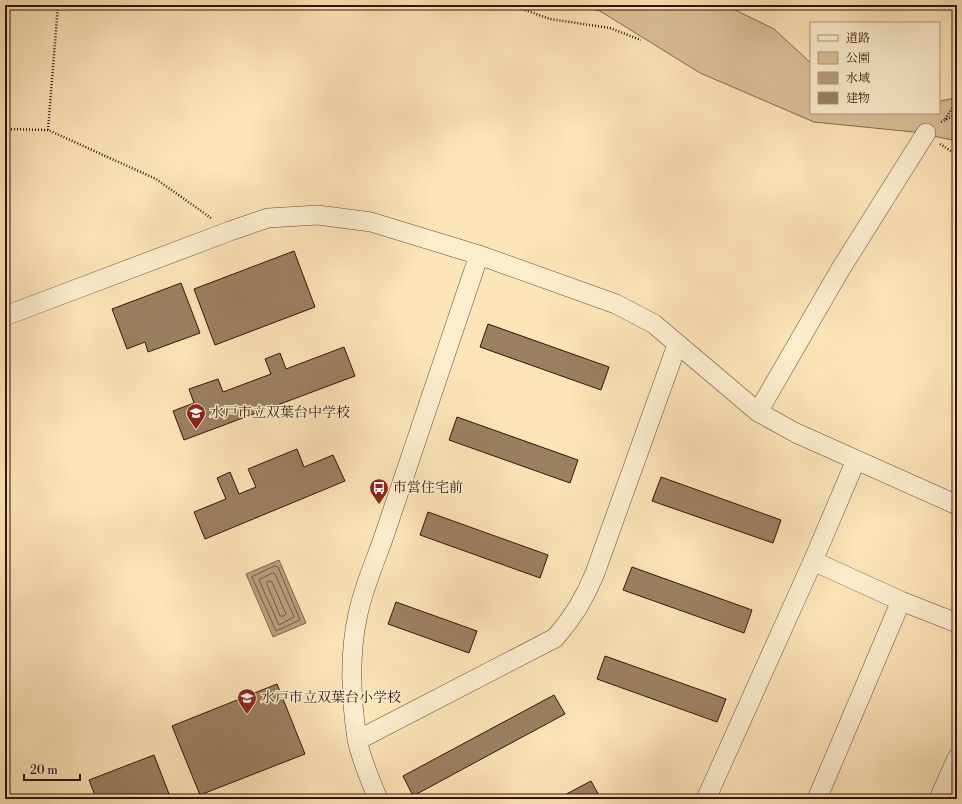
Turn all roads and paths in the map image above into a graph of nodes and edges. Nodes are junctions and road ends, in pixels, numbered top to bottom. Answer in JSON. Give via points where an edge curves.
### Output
{"nodes":[{"id":1,"x":58,"y":5,"type":"edge"},
{"id":2,"x":511,"y":5,"type":"edge"},
{"id":3,"x":641,"y":40,"type":"dead end"},
{"id":4,"x":957,"y":101,"type":"edge"},
{"id":5,"x":957,"y":114,"type":"edge"},
{"id":6,"x":5,"y":129,"type":"edge"},
{"id":7,"x":48,"y":130,"type":"junction"},
{"id":8,"x":926,"y":134,"type":"dead end"},
{"id":9,"x":230,"y":231,"type":"junction"},
{"id":10,"x":479,"y":255,"type":"junction"},
{"id":11,"x":5,"y":316,"type":"edge"},
{"id":12,"x":677,"y":344,"type":"junction"},
{"id":13,"x":758,"y":412,"type":"junction"},
{"id":14,"x":856,"y":460,"type":"junction"},
{"id":15,"x":957,"y":504,"type":"edge"},
{"id":16,"x":813,"y":561,"type":"junction"},
{"id":17,"x":901,"y":602,"type":"junction"},
{"id":18,"x":957,"y":623,"type":"edge"},
{"id":19,"x":358,"y":740,"type":"junction"},
{"id":20,"x":957,"y":758,"type":"edge"},
{"id":21,"x":378,"y":799,"type":"edge"},
{"id":22,"x":706,"y":799,"type":"edge"},
{"id":23,"x":817,"y":799,"type":"edge"},
{"id":24,"x":939,"y":799,"type":"edge"}],
"edges":[{"from":1,"to":7,"type":"path"},
{"from":2,"to":3,"type":"path","via":[[550,19],[610,28]]},
{"from":4,"to":5,"type":"path","via":[[944,120]]},
{"from":6,"to":7,"type":"path"},
{"from":7,"to":9,"type":"path","via":[[156,179]]},
{"from":8,"to":13,"type":"street","via":[[840,270]]},
{"from":9,"to":10,"type":"street","via":[[268,218],[318,215],[371,222]]},
{"from":9,"to":11,"type":"street"},
{"from":10,"to":12,"type":"street","via":[[616,304],[654,324]]},
{"from":10,"to":19,"type":"street","via":[[367,582],[358,616],[352,680]]},
{"from":12,"to":13,"type":"street"},
{"from":12,"to":19,"type":"street","via":[[595,573],[585,597],[571,619],[555,638]]},
{"from":13,"to":14,"type":"street","via":[[796,433]]},
{"from":14,"to":15,"type":"street"},
{"from":14,"to":16,"type":"street"},
{"from":16,"to":17,"type":"street"},
{"from":16,"to":22,"type":"street"},
{"from":17,"to":18,"type":"street"},
{"from":17,"to":23,"type":"street"},
{"from":19,"to":21,"type":"street"},
{"from":20,"to":24,"type":"street"}]}
